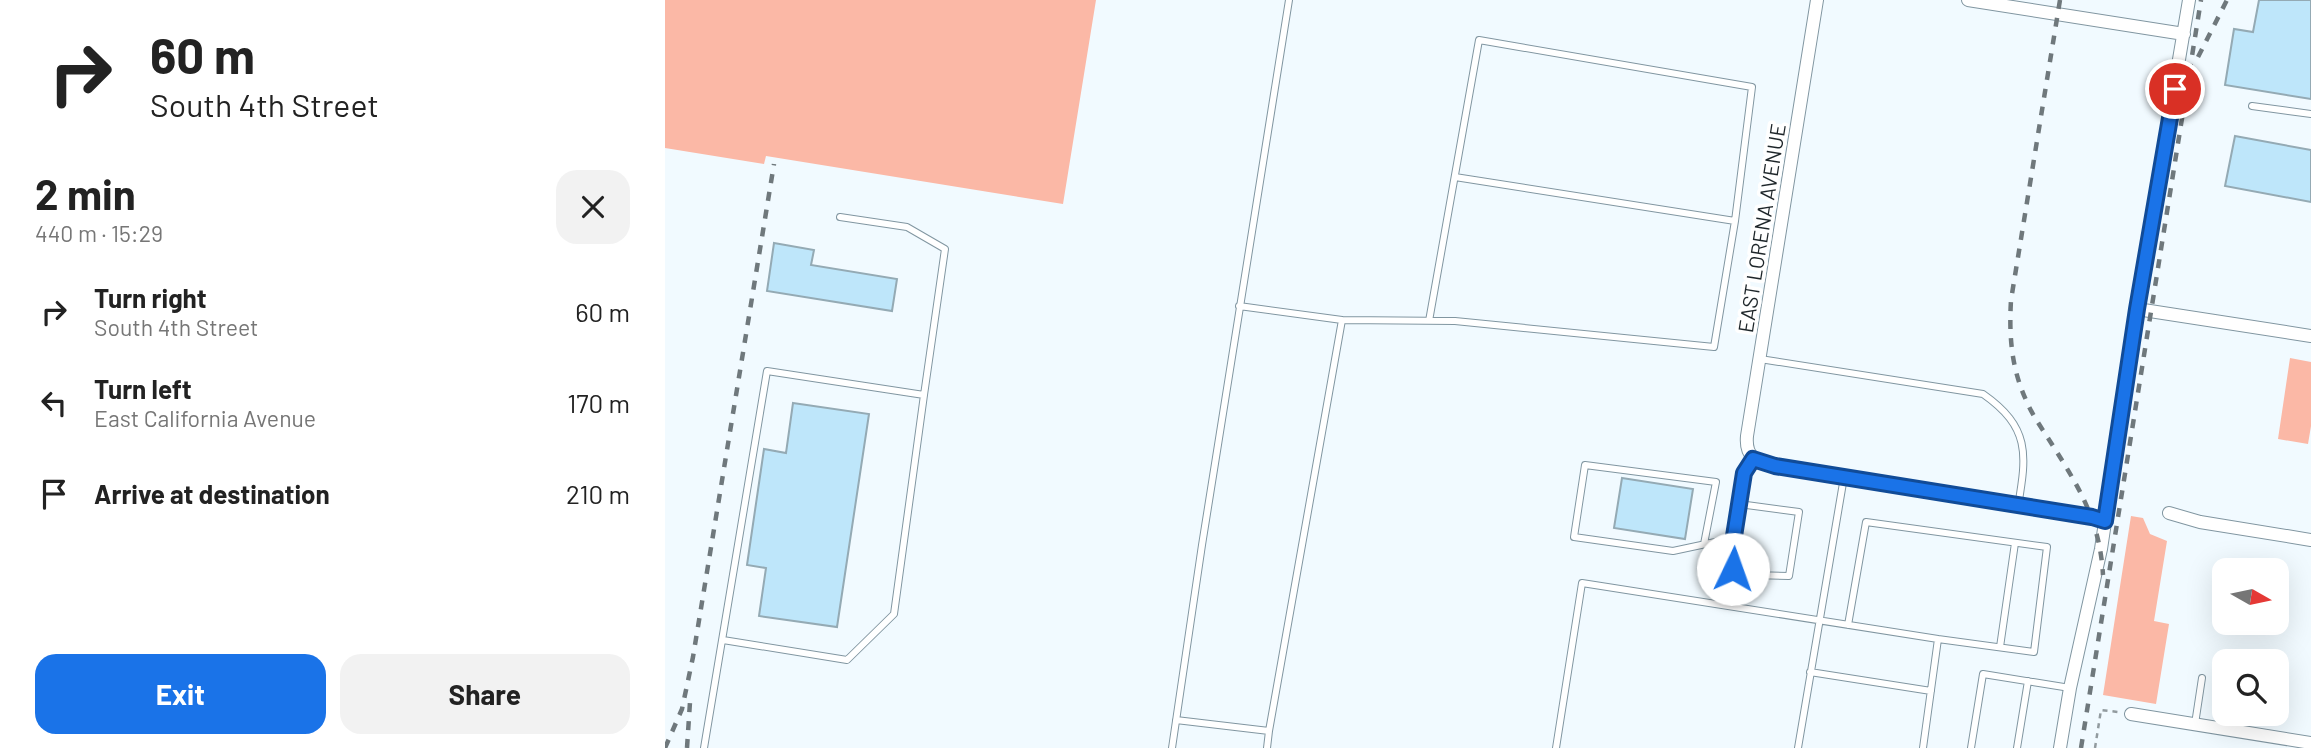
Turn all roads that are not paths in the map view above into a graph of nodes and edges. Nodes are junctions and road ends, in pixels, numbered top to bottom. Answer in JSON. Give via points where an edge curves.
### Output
{"nodes":[{"id":1,"x":1289,"y":0,"type":"edge"},
{"id":2,"x":1817,"y":0,"type":"edge"},
{"id":3,"x":1968,"y":0,"type":"edge"},
{"id":4,"x":2189,"y":0,"type":"edge"},
{"id":5,"x":2184,"y":34,"type":"junction"},
{"id":6,"x":2252,"y":106,"type":"dead end"},
{"id":7,"x":2311,"y":114,"type":"edge"},
{"id":8,"x":1455,"y":177,"type":"junction"},
{"id":9,"x":840,"y":217,"type":"dead end"},
{"id":10,"x":1735,"y":221,"type":"junction"},
{"id":11,"x":1239,"y":306,"type":"junction"},
{"id":12,"x":2137,"y":309,"type":"junction"},
{"id":13,"x":1342,"y":320,"type":"junction"},
{"id":14,"x":1429,"y":321,"type":"junction"},
{"id":15,"x":2311,"y":336,"type":"edge"},
{"id":16,"x":1759,"y":359,"type":"junction"},
{"id":17,"x":924,"y":395,"type":"junction"},
{"id":18,"x":1753,"y":459,"type":"junction"},
{"id":19,"x":1844,"y":477,"type":"junction"},
{"id":20,"x":1739,"y":504,"type":"junction"},
{"id":21,"x":2018,"y":506,"type":"junction"},
{"id":22,"x":2169,"y":513,"type":"dead end"},
{"id":23,"x":2105,"y":521,"type":"junction"},
{"id":24,"x":1734,"y":538,"type":"junction"},
{"id":25,"x":2311,"y":540,"type":"edge"},
{"id":26,"x":2015,"y":543,"type":"junction"},
{"id":27,"x":1704,"y":544,"type":"junction"},
{"id":28,"x":1819,"y":621,"type":"junction"},
{"id":29,"x":1848,"y":625,"type":"junction"},
{"id":30,"x":1938,"y":639,"type":"junction"},
{"id":31,"x":723,"y":640,"type":"junction"},
{"id":32,"x":2000,"y":647,"type":"junction"},
{"id":33,"x":1810,"y":672,"type":"junction"},
{"id":34,"x":2202,"y":678,"type":"dead end"},
{"id":35,"x":2028,"y":681,"type":"junction"},
{"id":36,"x":2070,"y":688,"type":"junction"},
{"id":37,"x":1931,"y":691,"type":"junction"},
{"id":38,"x":2131,"y":714,"type":"road end"},
{"id":39,"x":1176,"y":720,"type":"junction"},
{"id":40,"x":2195,"y":724,"type":"junction"},
{"id":41,"x":1269,"y":732,"type":"junction"},
{"id":42,"x":2311,"y":743,"type":"edge"},
{"id":43,"x":704,"y":748,"type":"edge"},
{"id":44,"x":1172,"y":748,"type":"edge"},
{"id":45,"x":1267,"y":748,"type":"edge"},
{"id":46,"x":1556,"y":748,"type":"edge"},
{"id":47,"x":1798,"y":748,"type":"edge"},
{"id":48,"x":1923,"y":748,"type":"edge"},
{"id":49,"x":1971,"y":748,"type":"edge"},
{"id":50,"x":2017,"y":748,"type":"edge"},
{"id":51,"x":2060,"y":748,"type":"edge"}],
"edges":[{"from":1,"to":11,"type":"lane"},
{"from":2,"to":16,"type":"street","name":"EAST LORENA AVENUE"},
{"from":3,"to":5,"type":"street"},
{"from":4,"to":5,"type":"street"},
{"from":5,"to":12,"type":"street"},
{"from":6,"to":7,"type":"lane"},
{"from":8,"to":10,"type":"lane"},
{"from":8,"to":10,"type":"lane","via":[[1479,40],[1752,88]]},
{"from":8,"to":14,"type":"lane"},
{"from":9,"to":17,"type":"lane","via":[[907,227],[945,249]]},
{"from":10,"to":14,"type":"lane","via":[[1714,347]]},
{"from":11,"to":13,"type":"lane"},
{"from":11,"to":39,"type":"lane"},
{"from":12,"to":15,"type":"street"},
{"from":12,"to":23,"type":"street"},
{"from":13,"to":14,"type":"lane"},
{"from":13,"to":41,"type":"lane"},
{"from":16,"to":18,"type":"street","name":"EAST LORENA AVENUE","via":[[1746,447]]},
{"from":16,"to":21,"type":"lane","via":[[1983,394],[2000,406],[2021,435],[2024,468]]},
{"from":17,"to":31,"type":"lane","via":[[894,614],[847,660]]},
{"from":17,"to":31,"type":"lane","via":[[767,371]]},
{"from":18,"to":19,"type":"street"},
{"from":18,"to":20,"type":"lane","via":[[1744,473]]},
{"from":19,"to":21,"type":"street"},
{"from":19,"to":28,"type":"lane"},
{"from":20,"to":24,"type":"lane"},
{"from":20,"to":24,"type":"lane","via":[[1799,512],[1789,576],[1752,575],[1733,569]]},
{"from":21,"to":23,"type":"street"},
{"from":22,"to":25,"type":"street"},
{"from":23,"to":36,"type":"street"},
{"from":24,"to":27,"type":"lane"},
{"from":26,"to":29,"type":"lane","via":[[1866,522]]},
{"from":26,"to":32,"type":"lane"},
{"from":26,"to":32,"type":"lane","via":[[2047,547],[2034,652]]},
{"from":27,"to":27,"type":"lane","via":[[1673,551],[1574,537],[1585,465],[1716,482]]},
{"from":28,"to":29,"type":"lane"},
{"from":28,"to":33,"type":"lane"},
{"from":28,"to":46,"type":"lane","via":[[1582,583]]},
{"from":29,"to":30,"type":"lane"},
{"from":30,"to":32,"type":"lane"},
{"from":30,"to":37,"type":"lane"},
{"from":31,"to":43,"type":"lane"},
{"from":33,"to":37,"type":"lane"},
{"from":33,"to":47,"type":"lane"},
{"from":34,"to":40,"type":"lane"},
{"from":35,"to":36,"type":"lane"},
{"from":35,"to":49,"type":"lane","via":[[1983,674]]},
{"from":35,"to":50,"type":"lane"},
{"from":36,"to":51,"type":"street"},
{"from":37,"to":48,"type":"lane"},
{"from":38,"to":40,"type":"street"},
{"from":39,"to":41,"type":"lane"},
{"from":39,"to":44,"type":"lane"},
{"from":40,"to":42,"type":"street"},
{"from":41,"to":45,"type":"lane"}]}
